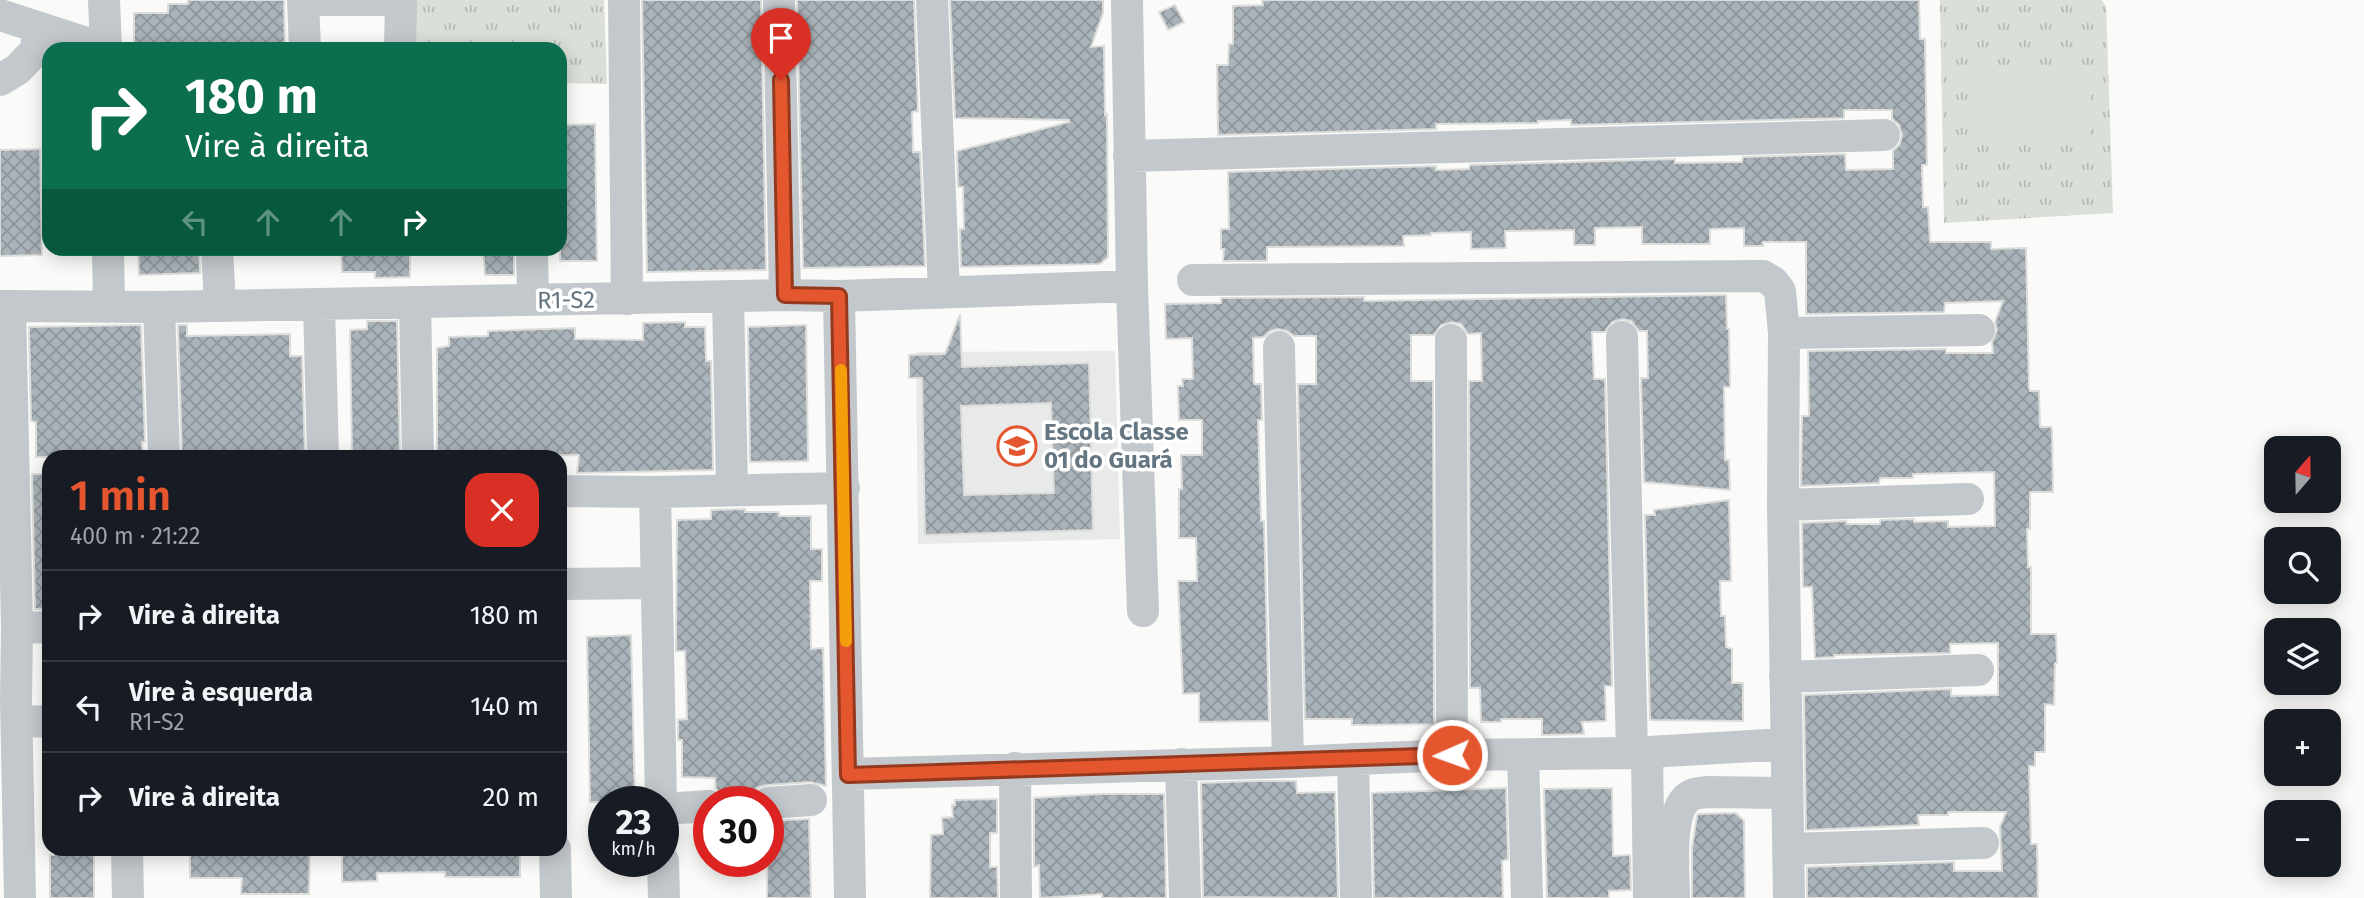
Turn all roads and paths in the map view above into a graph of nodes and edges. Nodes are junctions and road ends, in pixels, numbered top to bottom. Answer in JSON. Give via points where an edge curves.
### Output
{"nodes":[{"id":1,"x":104,"y":0,"type":"edge"},
{"id":2,"x":392,"y":0,"type":"edge"},
{"id":3,"x":401,"y":0,"type":"edge"},
{"id":4,"x":624,"y":0,"type":"edge"},
{"id":5,"x":779,"y":0,"type":"edge"},
{"id":6,"x":932,"y":0,"type":"edge"},
{"id":7,"x":1127,"y":0,"type":"edge"},
{"id":8,"x":303,"y":1,"type":"edge"},
{"id":9,"x":0,"y":15,"type":"edge"},
{"id":10,"x":105,"y":42,"type":"edge"},
{"id":11,"x":305,"y":42,"type":"edge"},
{"id":12,"x":400,"y":42,"type":"edge"},
{"id":13,"x":41,"y":43,"type":"edge"},
{"id":14,"x":0,"y":50,"type":"edge"},
{"id":15,"x":0,"y":80,"type":"edge"},
{"id":16,"x":1884,"y":135,"type":"dead end"},
{"id":17,"x":1129,"y":156,"type":"junction"},
{"id":18,"x":108,"y":256,"type":"edge"},
{"id":19,"x":217,"y":256,"type":"edge"},
{"id":20,"x":532,"y":256,"type":"edge"},
{"id":21,"x":1193,"y":280,"type":"dead end"},
{"id":22,"x":1132,"y":286,"type":"junction"},
{"id":23,"x":944,"y":292,"type":"junction"},
{"id":24,"x":785,"y":295,"type":"junction"},
{"id":25,"x":839,"y":296,"type":"junction"},
{"id":26,"x":728,"y":297,"type":"junction"},
{"id":27,"x":627,"y":299,"type":"junction"},
{"id":28,"x":533,"y":300,"type":"junction"},
{"id":29,"x":415,"y":302,"type":"junction"},
{"id":30,"x":319,"y":304,"type":"junction"},
{"id":31,"x":220,"y":305,"type":"junction"},
{"id":32,"x":5,"y":306,"type":"edge"},
{"id":33,"x":109,"y":307,"type":"junction"},
{"id":34,"x":159,"y":307,"type":"junction"},
{"id":35,"x":1979,"y":330,"type":"dead end"},
{"id":36,"x":1784,"y":333,"type":"junction"},
{"id":37,"x":1622,"y":337,"type":"dead end"},
{"id":38,"x":1451,"y":340,"type":"dead end"},
{"id":39,"x":1279,"y":347,"type":"dead end"},
{"id":40,"x":164,"y":450,"type":"edge"},
{"id":41,"x":323,"y":450,"type":"edge"},
{"id":42,"x":418,"y":450,"type":"edge"},
{"id":43,"x":844,"y":488,"type":"junction"},
{"id":44,"x":732,"y":489,"type":"junction"},
{"id":45,"x":567,"y":491,"type":"edge"},
{"id":46,"x":655,"y":492,"type":"junction"},
{"id":47,"x":1968,"y":499,"type":"dead end"},
{"id":48,"x":1783,"y":505,"type":"junction"},
{"id":49,"x":657,"y":583,"type":"junction"},
{"id":50,"x":567,"y":584,"type":"edge"},
{"id":51,"x":1143,"y":611,"type":"dead end"},
{"id":52,"x":42,"y":627,"type":"edge"},
{"id":53,"x":17,"y":628,"type":"junction"},
{"id":54,"x":1978,"y":670,"type":"dead end"},
{"id":55,"x":1785,"y":677,"type":"junction"},
{"id":56,"x":11,"y":708,"type":"edge"},
{"id":57,"x":42,"y":719,"type":"edge"},
{"id":58,"x":1786,"y":744,"type":"junction"},
{"id":59,"x":1639,"y":753,"type":"junction"},
{"id":60,"x":1452,"y":755,"type":"junction"},
{"id":61,"x":1523,"y":755,"type":"junction"},
{"id":62,"x":1353,"y":759,"type":"junction"},
{"id":63,"x":1288,"y":762,"type":"junction"},
{"id":64,"x":1181,"y":764,"type":"junction"},
{"id":65,"x":1015,"y":768,"type":"junction"},
{"id":66,"x":848,"y":775,"type":"junction"},
{"id":67,"x":661,"y":786,"type":"edge"},
{"id":68,"x":1786,"y":793,"type":"junction"},
{"id":69,"x":811,"y":800,"type":"dead end"},
{"id":70,"x":784,"y":802,"type":"edge"},
{"id":71,"x":1983,"y":843,"type":"dead end"},
{"id":72,"x":1788,"y":849,"type":"junction"},
{"id":73,"x":127,"y":856,"type":"edge"},
{"id":74,"x":555,"y":856,"type":"edge"},
{"id":75,"x":663,"y":877,"type":"edge"},
{"id":76,"x":20,"y":898,"type":"edge"},
{"id":77,"x":128,"y":898,"type":"edge"},
{"id":78,"x":556,"y":898,"type":"edge"},
{"id":79,"x":664,"y":898,"type":"edge"},
{"id":80,"x":850,"y":898,"type":"edge"},
{"id":81,"x":1016,"y":898,"type":"edge"},
{"id":82,"x":1185,"y":898,"type":"edge"},
{"id":83,"x":1356,"y":898,"type":"edge"},
{"id":84,"x":1527,"y":898,"type":"edge"},
{"id":85,"x":1649,"y":898,"type":"edge"},
{"id":86,"x":1674,"y":898,"type":"edge"},
{"id":87,"x":1789,"y":898,"type":"edge"}],
"edges":[{"from":1,"to":10,"type":"street"},
{"from":2,"to":8,"type":"street"},
{"from":3,"to":12,"type":"street"},
{"from":4,"to":27,"type":"street"},
{"from":5,"to":24,"type":"street"},
{"from":6,"to":23,"type":"street"},
{"from":7,"to":17,"type":"street"},
{"from":8,"to":11,"type":"street"},
{"from":9,"to":13,"type":"street"},
{"from":13,"to":14,"type":"street"},
{"from":13,"to":15,"type":"street","via":[[18,69]]},
{"from":16,"to":17,"type":"street"},
{"from":17,"to":22,"type":"street"},
{"from":18,"to":33,"type":"street"},
{"from":19,"to":31,"type":"street"},
{"from":20,"to":28,"type":"street"},
{"from":21,"to":36,"type":"street","via":[[1763,276],[1780,291]]},
{"from":22,"to":23,"type":"street","name":"R1-S2"},
{"from":22,"to":51,"type":"street"},
{"from":23,"to":25,"type":"street","name":"R1-S2"},
{"from":24,"to":25,"type":"street","name":"R1-S2"},
{"from":24,"to":26,"type":"street","name":"R1-S2"},
{"from":25,"to":43,"type":"street"},
{"from":26,"to":27,"type":"street","name":"R1-S2"},
{"from":26,"to":44,"type":"street"},
{"from":27,"to":28,"type":"street","name":"R1-S2"},
{"from":28,"to":29,"type":"street","name":"R1-S2"},
{"from":29,"to":30,"type":"street","name":"R1-S2"},
{"from":29,"to":42,"type":"street"},
{"from":30,"to":31,"type":"street","name":"R1-S2"},
{"from":30,"to":41,"type":"street"},
{"from":31,"to":34,"type":"street","name":"R1-S2"},
{"from":32,"to":33,"type":"street","name":"R1-S2"},
{"from":32,"to":53,"type":"street"},
{"from":33,"to":34,"type":"street","name":"R1-S2"},
{"from":34,"to":40,"type":"street"},
{"from":35,"to":36,"type":"street"},
{"from":36,"to":48,"type":"street"},
{"from":37,"to":59,"type":"street"},
{"from":38,"to":60,"type":"street"},
{"from":39,"to":63,"type":"street"},
{"from":43,"to":44,"type":"street"},
{"from":43,"to":66,"type":"street"},
{"from":44,"to":46,"type":"street"},
{"from":45,"to":46,"type":"street"},
{"from":46,"to":49,"type":"street"},
{"from":47,"to":48,"type":"street"},
{"from":48,"to":55,"type":"street"},
{"from":49,"to":50,"type":"street"},
{"from":49,"to":67,"type":"street"},
{"from":52,"to":53,"type":"street"},
{"from":53,"to":56,"type":"street"},
{"from":54,"to":55,"type":"street"},
{"from":55,"to":58,"type":"street"},
{"from":56,"to":57,"type":"street"},
{"from":56,"to":76,"type":"street"},
{"from":58,"to":59,"type":"street"},
{"from":58,"to":68,"type":"street"},
{"from":59,"to":61,"type":"street"},
{"from":59,"to":85,"type":"street"},
{"from":60,"to":61,"type":"street"},
{"from":60,"to":62,"type":"street"},
{"from":61,"to":84,"type":"street"},
{"from":62,"to":63,"type":"street"},
{"from":62,"to":83,"type":"street"},
{"from":63,"to":64,"type":"street"},
{"from":64,"to":65,"type":"street"},
{"from":64,"to":82,"type":"street"},
{"from":65,"to":66,"type":"street"},
{"from":65,"to":81,"type":"street"},
{"from":66,"to":80,"type":"street"},
{"from":68,"to":72,"type":"street"},
{"from":68,"to":86,"type":"street","via":[[1707,792],[1685,799],[1675,826]]},
{"from":69,"to":70,"type":"street"},
{"from":71,"to":72,"type":"street"},
{"from":72,"to":87,"type":"street"},
{"from":73,"to":77,"type":"street"},
{"from":74,"to":78,"type":"street"},
{"from":75,"to":79,"type":"street"}]}
